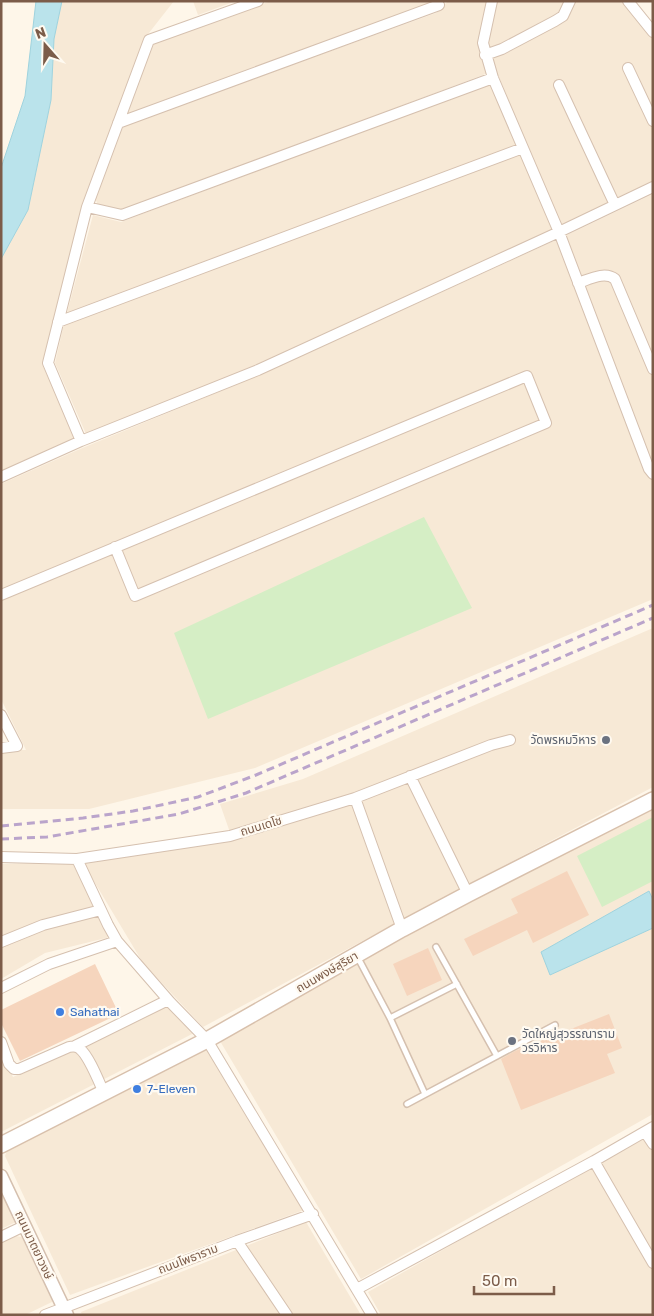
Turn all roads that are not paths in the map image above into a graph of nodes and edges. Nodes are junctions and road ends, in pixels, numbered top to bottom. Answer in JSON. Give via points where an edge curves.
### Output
{"nodes":[{"id":1,"x":258,"y":1,"type":"edge"},
{"id":2,"x":492,"y":1,"type":"edge"},
{"id":3,"x":570,"y":1,"type":"edge"},
{"id":4,"x":628,"y":1,"type":"edge"},
{"id":5,"x":439,"y":5,"type":"dead end"},
{"id":6,"x":653,"y":32,"type":"edge"},
{"id":7,"x":485,"y":55,"type":"junction"},
{"id":8,"x":628,"y":68,"type":"dead end"},
{"id":9,"x":492,"y":78,"type":"junction"},
{"id":10,"x":559,"y":85,"type":"dead end"},
{"id":11,"x":653,"y":121,"type":"edge"},
{"id":12,"x":118,"y":123,"type":"junction"},
{"id":13,"x":523,"y":148,"type":"junction"},
{"id":14,"x":653,"y":187,"type":"edge"},
{"id":15,"x":615,"y":205,"type":"junction"},
{"id":16,"x":86,"y":206,"type":"junction"},
{"id":17,"x":559,"y":232,"type":"junction"},
{"id":18,"x":578,"y":283,"type":"junction"},
{"id":19,"x":58,"y":322,"type":"junction"},
{"id":20,"x":653,"y":369,"type":"edge"},
{"id":21,"x":81,"y":441,"type":"junction"},
{"id":22,"x":653,"y":474,"type":"edge"},
{"id":23,"x":1,"y":477,"type":"edge"},
{"id":24,"x":115,"y":547,"type":"junction"},
{"id":25,"x":1,"y":594,"type":"edge"},
{"id":26,"x":1,"y":715,"type":"edge"},
{"id":27,"x":510,"y":740,"type":"dead end"},
{"id":28,"x":1,"y":748,"type":"edge"},
{"id":29,"x":410,"y":776,"type":"junction"},
{"id":30,"x":355,"y":798,"type":"junction"},
{"id":31,"x":653,"y":800,"type":"edge"},
{"id":32,"x":1,"y":857,"type":"edge"},
{"id":33,"x":77,"y":859,"type":"junction"},
{"id":34,"x":468,"y":894,"type":"junction"},
{"id":35,"x":101,"y":910,"type":"junction"},
{"id":36,"x":402,"y":929,"type":"junction"},
{"id":37,"x":117,"y":941,"type":"junction"},
{"id":38,"x":1,"y":942,"type":"edge"},
{"id":39,"x":436,"y":947,"type":"dead end"},
{"id":40,"x":357,"y":955,"type":"junction"},
{"id":41,"x":457,"y":984,"type":"junction"},
{"id":42,"x":1,"y":988,"type":"edge"},
{"id":43,"x":168,"y":1000,"type":"junction"},
{"id":44,"x":390,"y":1018,"type":"junction"},
{"id":45,"x":555,"y":1025,"type":"dead end"},
{"id":46,"x":208,"y":1040,"type":"junction"},
{"id":47,"x":1,"y":1042,"type":"edge"},
{"id":48,"x":76,"y":1046,"type":"junction"},
{"id":49,"x":497,"y":1056,"type":"junction"},
{"id":50,"x":104,"y":1093,"type":"junction"},
{"id":51,"x":424,"y":1094,"type":"junction"},
{"id":52,"x":407,"y":1104,"type":"dead end"},
{"id":53,"x":649,"y":1130,"type":"edge"},
{"id":54,"x":653,"y":1144,"type":"edge"},
{"id":55,"x":1,"y":1146,"type":"edge"},
{"id":56,"x":594,"y":1161,"type":"junction"},
{"id":57,"x":1,"y":1176,"type":"edge"},
{"id":58,"x":313,"y":1214,"type":"junction"},
{"id":59,"x":24,"y":1226,"type":"junction"},
{"id":60,"x":1,"y":1237,"type":"edge"},
{"id":61,"x":237,"y":1241,"type":"junction"},
{"id":62,"x":653,"y":1263,"type":"edge"},
{"id":63,"x":357,"y":1288,"type":"junction"},
{"id":64,"x":65,"y":1311,"type":"edge"},
{"id":65,"x":45,"y":1315,"type":"edge"},
{"id":66,"x":286,"y":1315,"type":"edge"},
{"id":67,"x":372,"y":1315,"type":"edge"}],
"edges":[{"from":1,"to":12,"type":"street","via":[[149,40]]},
{"from":2,"to":7,"type":"street","via":[[483,37]]},
{"from":3,"to":7,"type":"street","via":[[563,16]]},
{"from":4,"to":6,"type":"street"},
{"from":5,"to":12,"type":"street"},
{"from":7,"to":9,"type":"street"},
{"from":8,"to":11,"type":"street"},
{"from":9,"to":13,"type":"street"},
{"from":9,"to":16,"type":"street","via":[[122,215]]},
{"from":10,"to":15,"type":"street"},
{"from":12,"to":16,"type":"street"},
{"from":13,"to":17,"type":"street"},
{"from":13,"to":19,"type":"street"},
{"from":14,"to":15,"type":"street"},
{"from":15,"to":17,"type":"street"},
{"from":16,"to":19,"type":"street"},
{"from":17,"to":18,"type":"street"},
{"from":17,"to":21,"type":"street","via":[[258,370]]},
{"from":18,"to":20,"type":"street","via":[[605,275],[615,279]]},
{"from":18,"to":22,"type":"street"},
{"from":19,"to":21,"type":"street","via":[[48,363]]},
{"from":21,"to":23,"type":"street"},
{"from":24,"to":24,"type":"street","via":[[135,596],[546,423],[527,376]]},
{"from":24,"to":25,"type":"street"},
{"from":26,"to":28,"type":"street","via":[[17,746]]},
{"from":27,"to":29,"type":"street","name":"ถนนเดโช"},
{"from":29,"to":30,"type":"street","name":"ถนนเดโช"},
{"from":29,"to":34,"type":"street"},
{"from":30,"to":33,"type":"street","name":"ถนนเดโช","via":[[230,836]]},
{"from":30,"to":36,"type":"street"},
{"from":31,"to":34,"type":"main road","name":"ถนนพงษ์สุริยา"},
{"from":32,"to":33,"type":"street","name":"ถนนเดโช"},
{"from":33,"to":35,"type":"street"},
{"from":34,"to":36,"type":"main road","name":"ถนนพงษ์สุริยา"},
{"from":35,"to":37,"type":"street"},
{"from":35,"to":38,"type":"street","via":[[43,925]]},
{"from":36,"to":40,"type":"main road","name":"ถนนพงษ์สุริยา"},
{"from":37,"to":42,"type":"street","via":[[48,964]]},
{"from":37,"to":43,"type":"street"},
{"from":39,"to":41,"type":"lane"},
{"from":40,"to":44,"type":"lane"},
{"from":40,"to":46,"type":"main road","name":"ถนนพงษ์สุริยา"},
{"from":41,"to":44,"type":"lane"},
{"from":41,"to":49,"type":"lane"},
{"from":43,"to":46,"type":"street"},
{"from":43,"to":48,"type":"street"},
{"from":44,"to":51,"type":"lane"},
{"from":45,"to":49,"type":"lane"},
{"from":46,"to":50,"type":"main road","name":"ถนนพงษ์สุริยา"},
{"from":46,"to":58,"type":"street"},
{"from":47,"to":48,"type":"street","via":[[8,1064],[14,1069]]},
{"from":48,"to":50,"type":"street","via":[[85,1055]]},
{"from":49,"to":51,"type":"lane"},
{"from":50,"to":55,"type":"main road","name":"ถนนพงษ์สุริยา"},
{"from":51,"to":52,"type":"lane"},
{"from":53,"to":54,"type":"street"},
{"from":53,"to":56,"type":"street"},
{"from":56,"to":62,"type":"street"},
{"from":56,"to":63,"type":"street"},
{"from":57,"to":59,"type":"street","name":"ถนนมาตยาวงษ์"},
{"from":58,"to":61,"type":"street","name":"ถนนโพธาราม"},
{"from":58,"to":63,"type":"street"},
{"from":59,"to":60,"type":"street"},
{"from":59,"to":64,"type":"street","name":"ถนนมาตยาวงษ์"},
{"from":61,"to":64,"type":"street","name":"ถนนโพธาราม"},
{"from":61,"to":66,"type":"street"},
{"from":63,"to":67,"type":"street"},
{"from":64,"to":65,"type":"street","name":"ถนนโพธาราม"}]}
